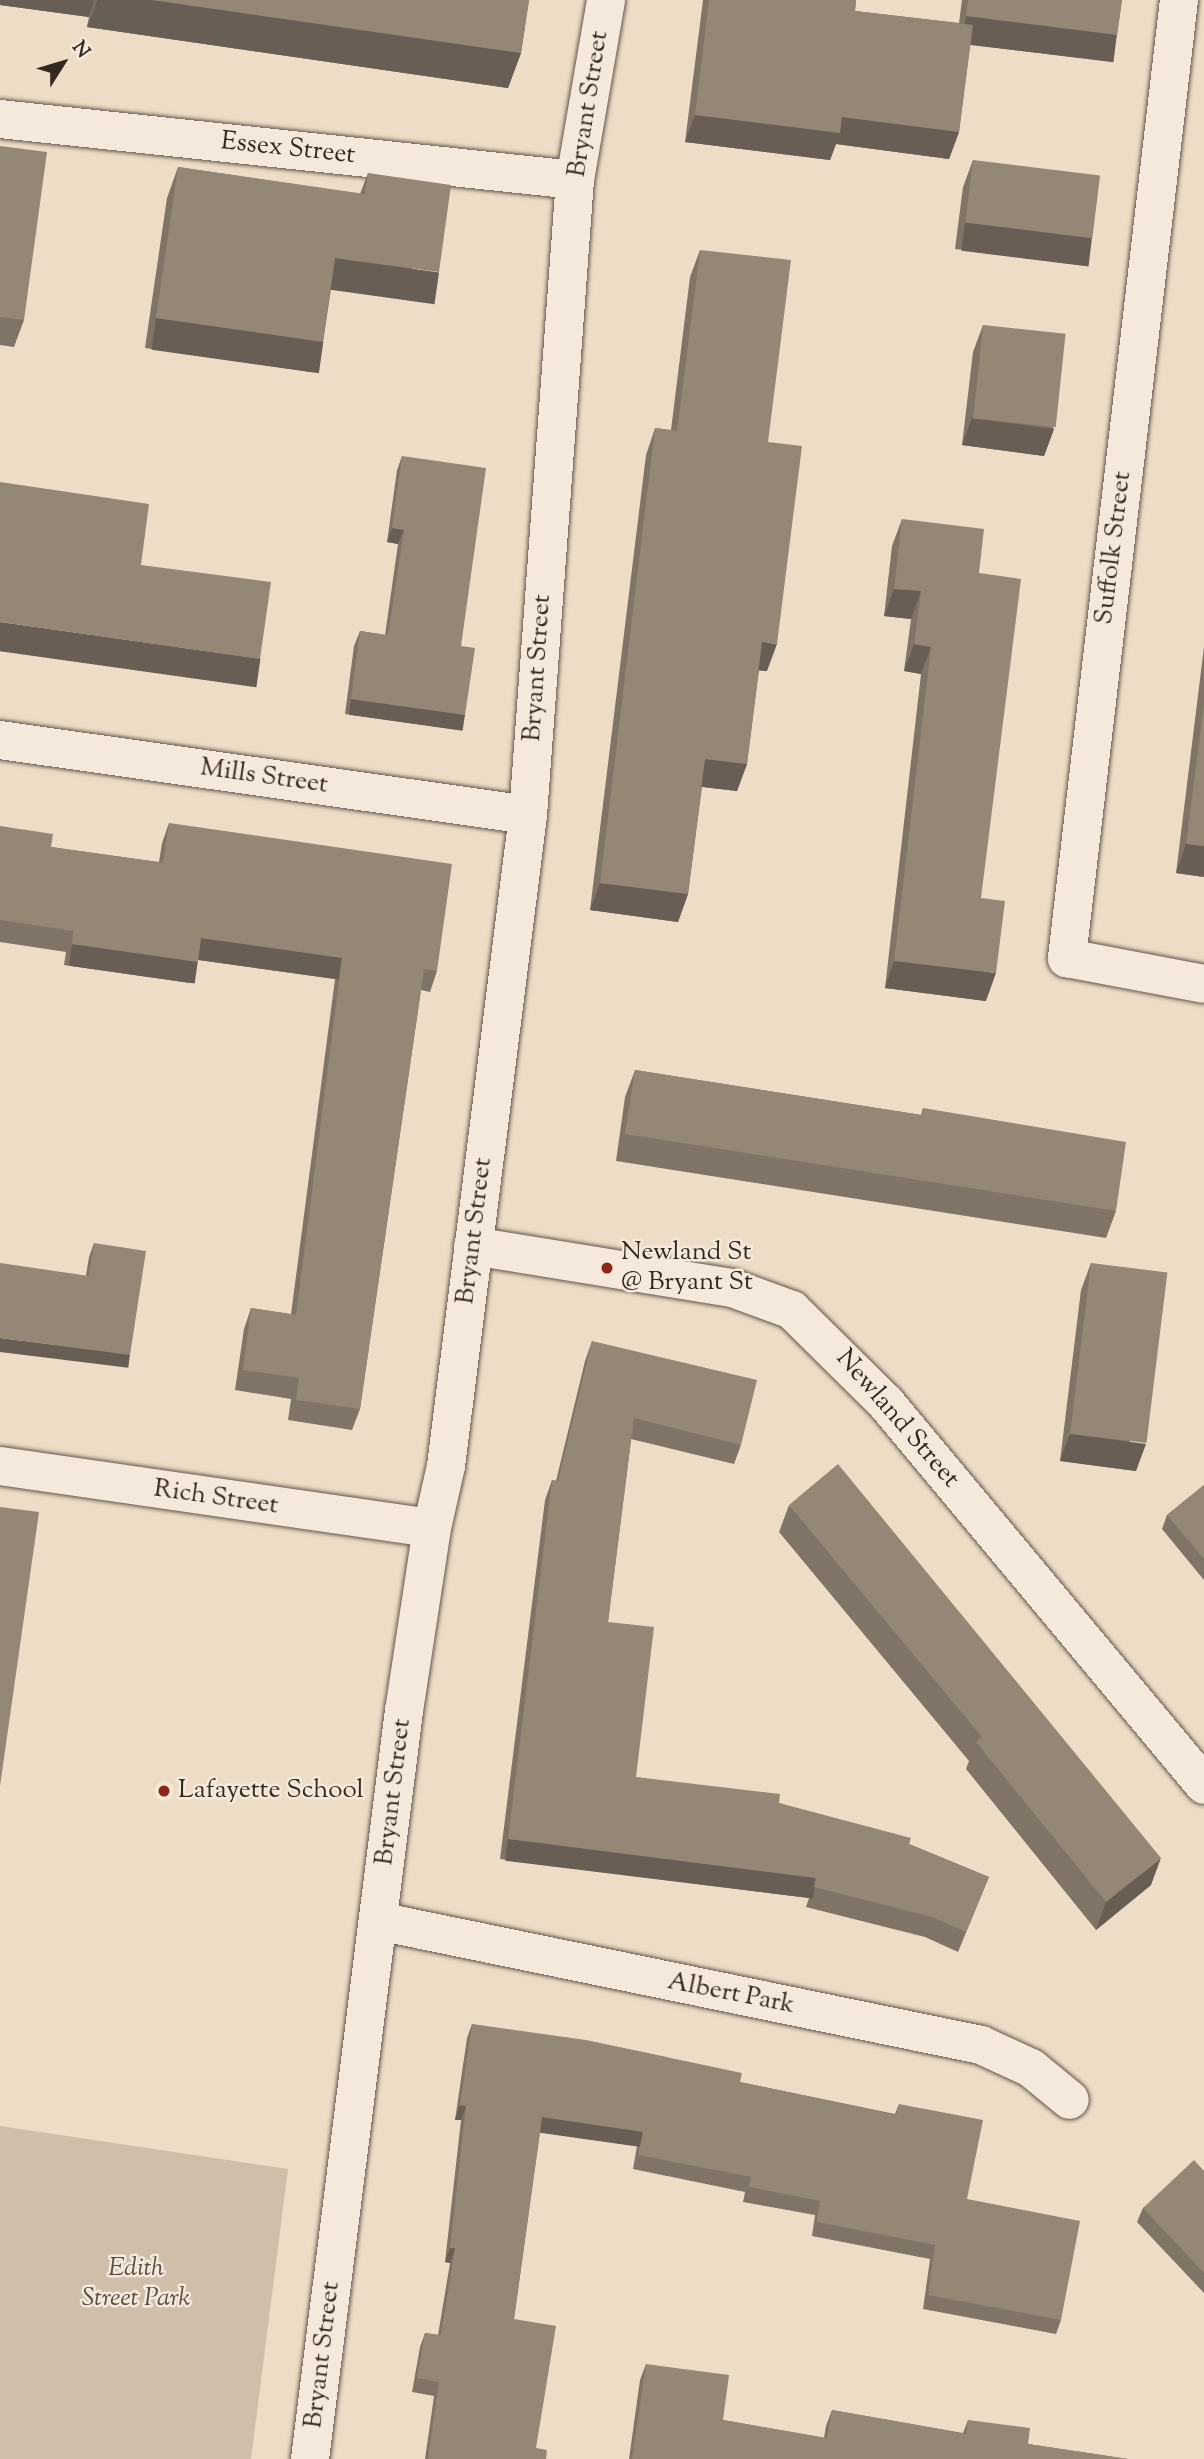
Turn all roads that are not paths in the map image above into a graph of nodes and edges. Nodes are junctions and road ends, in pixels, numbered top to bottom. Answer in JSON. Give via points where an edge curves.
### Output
{"nodes":[{"id":1,"x":606,"y":0,"type":"edge"},
{"id":2,"x":1179,"y":0,"type":"edge"},
{"id":3,"x":0,"y":119,"type":"edge"},
{"id":4,"x":575,"y":180,"type":"junction"},
{"id":5,"x":0,"y":740,"type":"edge"},
{"id":6,"x":528,"y":815,"type":"junction"},
{"id":7,"x":1204,"y":984,"type":"edge"},
{"id":8,"x":473,"y":1246,"type":"junction"},
{"id":9,"x":0,"y":1466,"type":"edge"},
{"id":10,"x":432,"y":1528,"type":"junction"},
{"id":11,"x":1204,"y":1785,"type":"edge"},
{"id":12,"x":378,"y":1921,"type":"junction"},
{"id":13,"x":1070,"y":2100,"type":"dead end"},
{"id":14,"x":310,"y":2459,"type":"edge"}],
"edges":[{"from":1,"to":4,"type":"street","name":"Bryant Street"},
{"from":2,"to":7,"type":"street","name":"Suffolk Street","via":[[1067,958]]},
{"from":3,"to":4,"type":"street","name":"Essex Street"},
{"from":4,"to":6,"type":"street","name":"Bryant Street"},
{"from":5,"to":6,"type":"street","name":"Mills Street"},
{"from":6,"to":8,"type":"street","name":"Bryant Street"},
{"from":8,"to":10,"type":"street","name":"Bryant Street","via":[[446,1466]]},
{"from":8,"to":11,"type":"street","name":"Newland Street","via":[[732,1288],[792,1310],[886,1403]]},
{"from":9,"to":10,"type":"street","name":"Rich Street"},
{"from":10,"to":12,"type":"street","name":"Bryant Street"},
{"from":12,"to":13,"type":"street","name":"Albert Park","via":[[981,2045],[1031,2068]]},
{"from":12,"to":14,"type":"street","name":"Bryant Street"}]}
